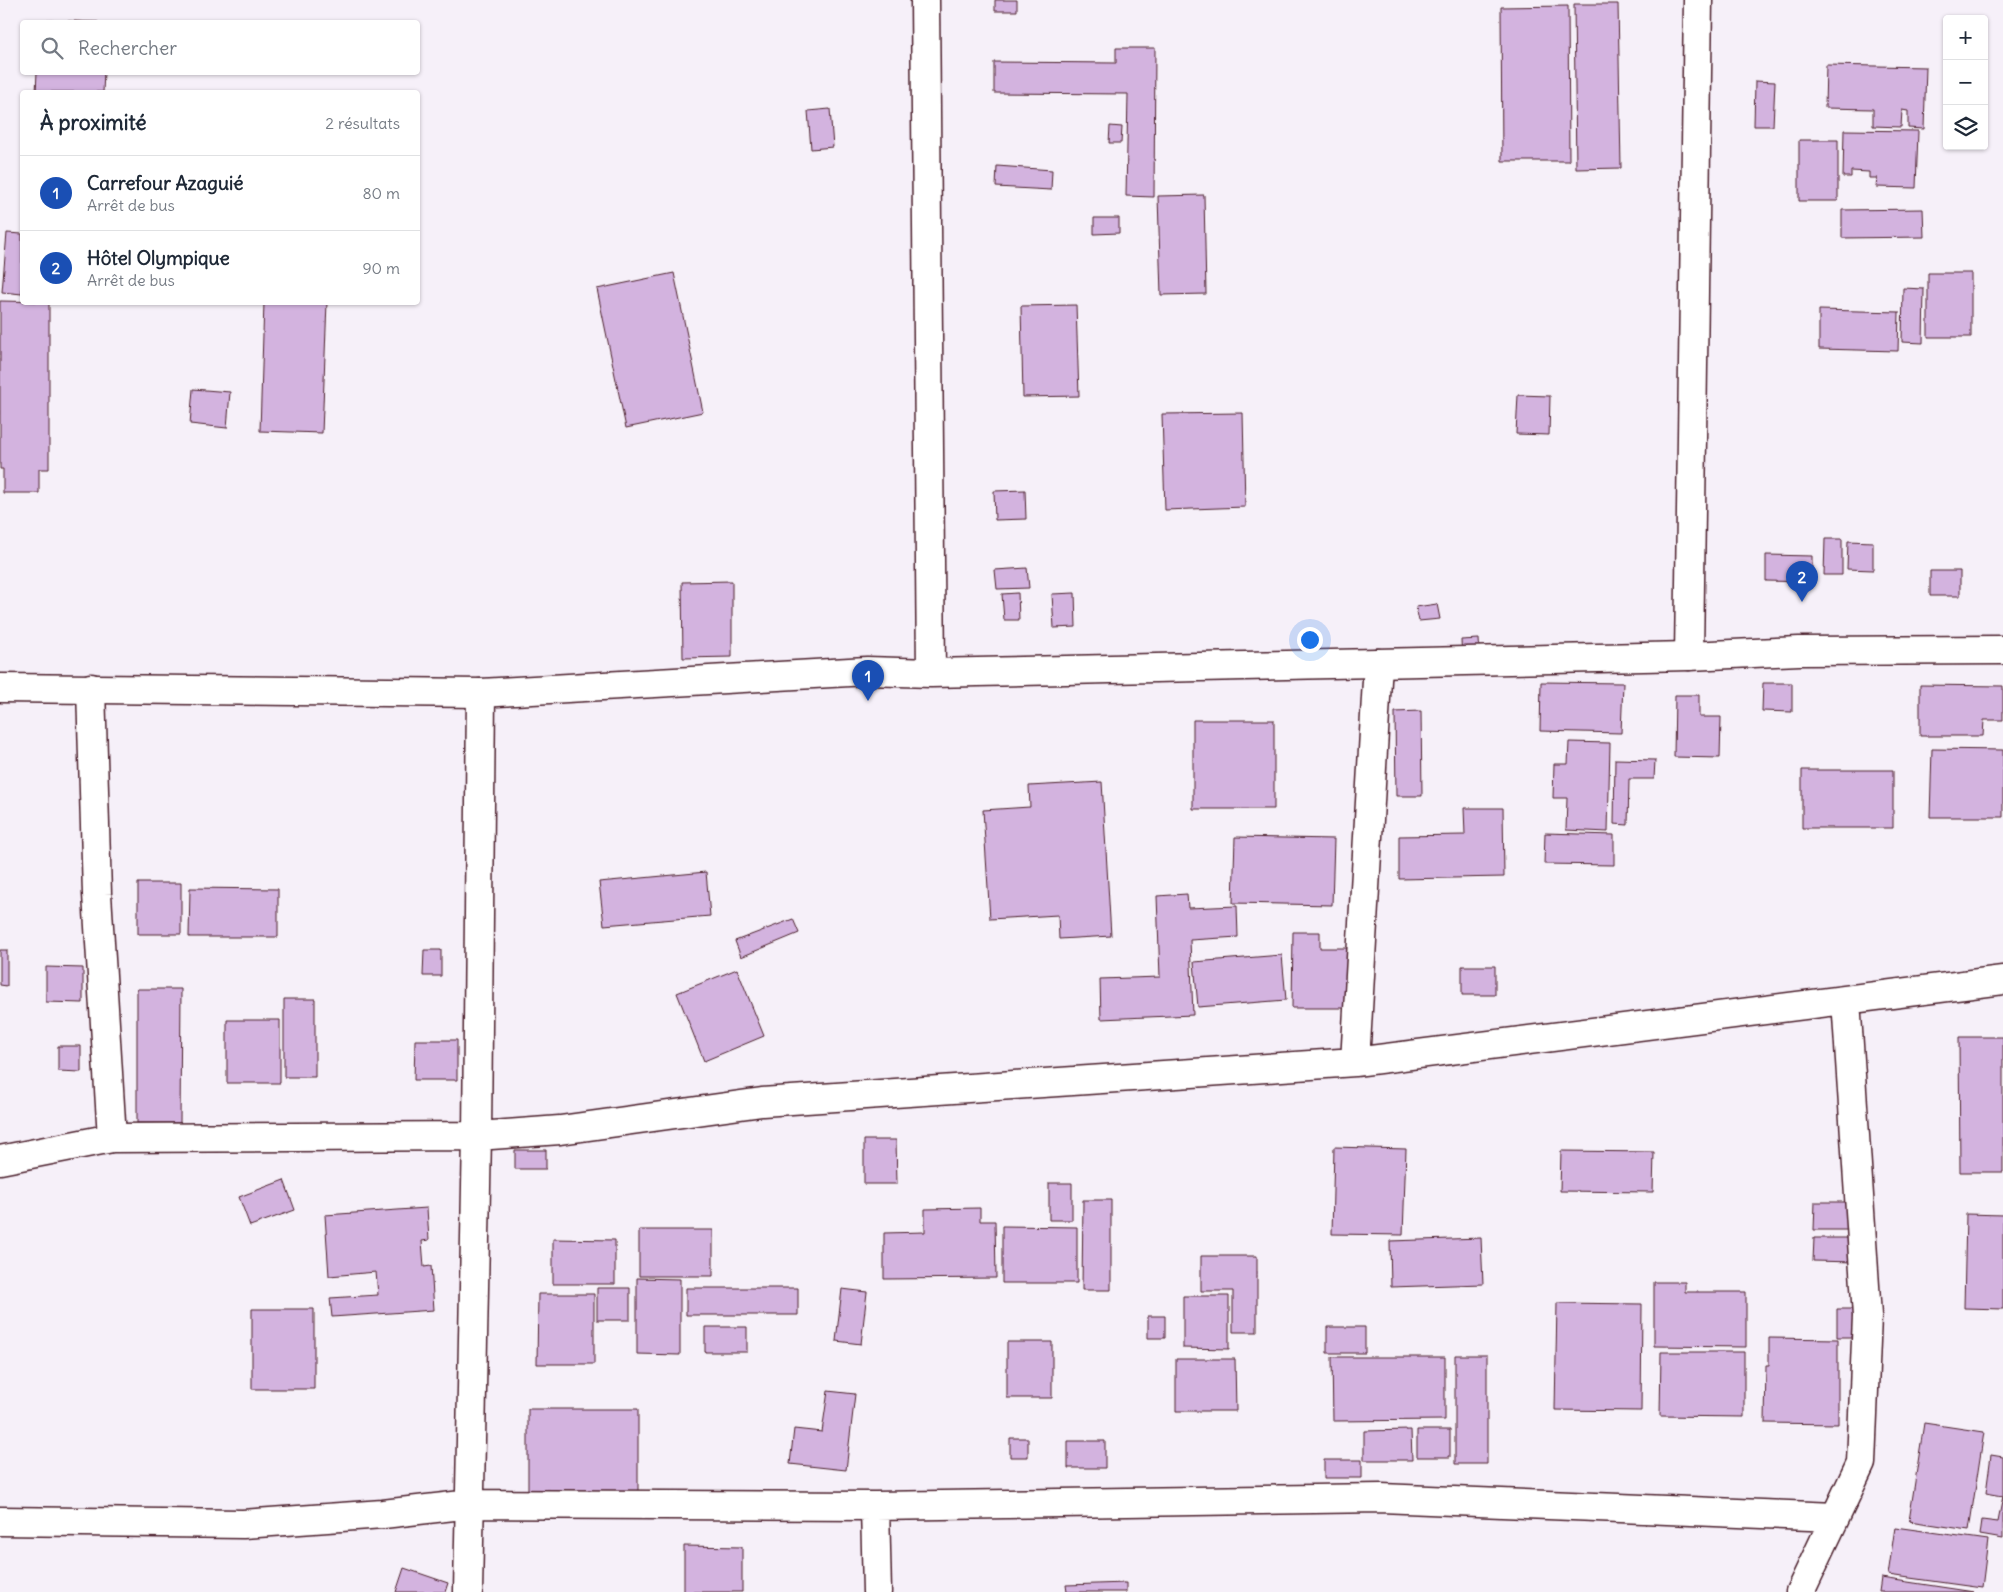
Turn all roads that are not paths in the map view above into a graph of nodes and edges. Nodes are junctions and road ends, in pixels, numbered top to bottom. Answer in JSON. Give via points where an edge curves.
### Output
{"nodes":[{"id":1,"x":925,"y":0,"type":"edge"},
{"id":2,"x":1698,"y":0,"type":"edge"},
{"id":3,"x":2003,"y":650,"type":"edge"},
{"id":4,"x":1689,"y":656,"type":"junction"},
{"id":5,"x":1378,"y":663,"type":"junction"},
{"id":6,"x":931,"y":673,"type":"junction"},
{"id":7,"x":0,"y":688,"type":"edge"},
{"id":8,"x":91,"y":688,"type":"junction"},
{"id":9,"x":481,"y":693,"type":"junction"},
{"id":10,"x":2003,"y":980,"type":"edge"},
{"id":11,"x":1846,"y":1000,"type":"junction"},
{"id":12,"x":1355,"y":1062,"type":"junction"},
{"id":13,"x":477,"y":1136,"type":"junction"},
{"id":14,"x":112,"y":1138,"type":"junction"},
{"id":15,"x":0,"y":1160,"type":"edge"},
{"id":16,"x":471,"y":1504,"type":"junction"},
{"id":17,"x":875,"y":1506,"type":"junction"},
{"id":18,"x":1836,"y":1517,"type":"junction"},
{"id":19,"x":0,"y":1522,"type":"edge"},
{"id":20,"x":468,"y":1592,"type":"edge"},
{"id":21,"x":877,"y":1592,"type":"edge"},
{"id":22,"x":1800,"y":1592,"type":"edge"}],
"edges":[{"from":1,"to":6,"type":"street"},
{"from":2,"to":4,"type":"street"},
{"from":3,"to":4,"type":"street","via":[[1799,651]]},
{"from":4,"to":5,"type":"street"},
{"from":5,"to":6,"type":"street"},
{"from":5,"to":12,"type":"street"},
{"from":6,"to":9,"type":"street","via":[[867,671]]},
{"from":7,"to":8,"type":"street"},
{"from":8,"to":9,"type":"street"},
{"from":8,"to":14,"type":"street","via":[[97,894]]},
{"from":9,"to":13,"type":"street"},
{"from":10,"to":11,"type":"street"},
{"from":11,"to":12,"type":"street"},
{"from":11,"to":18,"type":"street","via":[[1867,1316],[1860,1463]]},
{"from":12,"to":13,"type":"street","via":[[762,1102],[560,1130]]},
{"from":13,"to":14,"type":"street"},
{"from":13,"to":16,"type":"street"},
{"from":14,"to":15,"type":"street"},
{"from":16,"to":17,"type":"street"},
{"from":16,"to":19,"type":"street","via":[[243,1524]]},
{"from":16,"to":20,"type":"street"},
{"from":17,"to":18,"type":"street","via":[[1381,1498]]},
{"from":17,"to":21,"type":"street"},
{"from":18,"to":22,"type":"street"}]}
